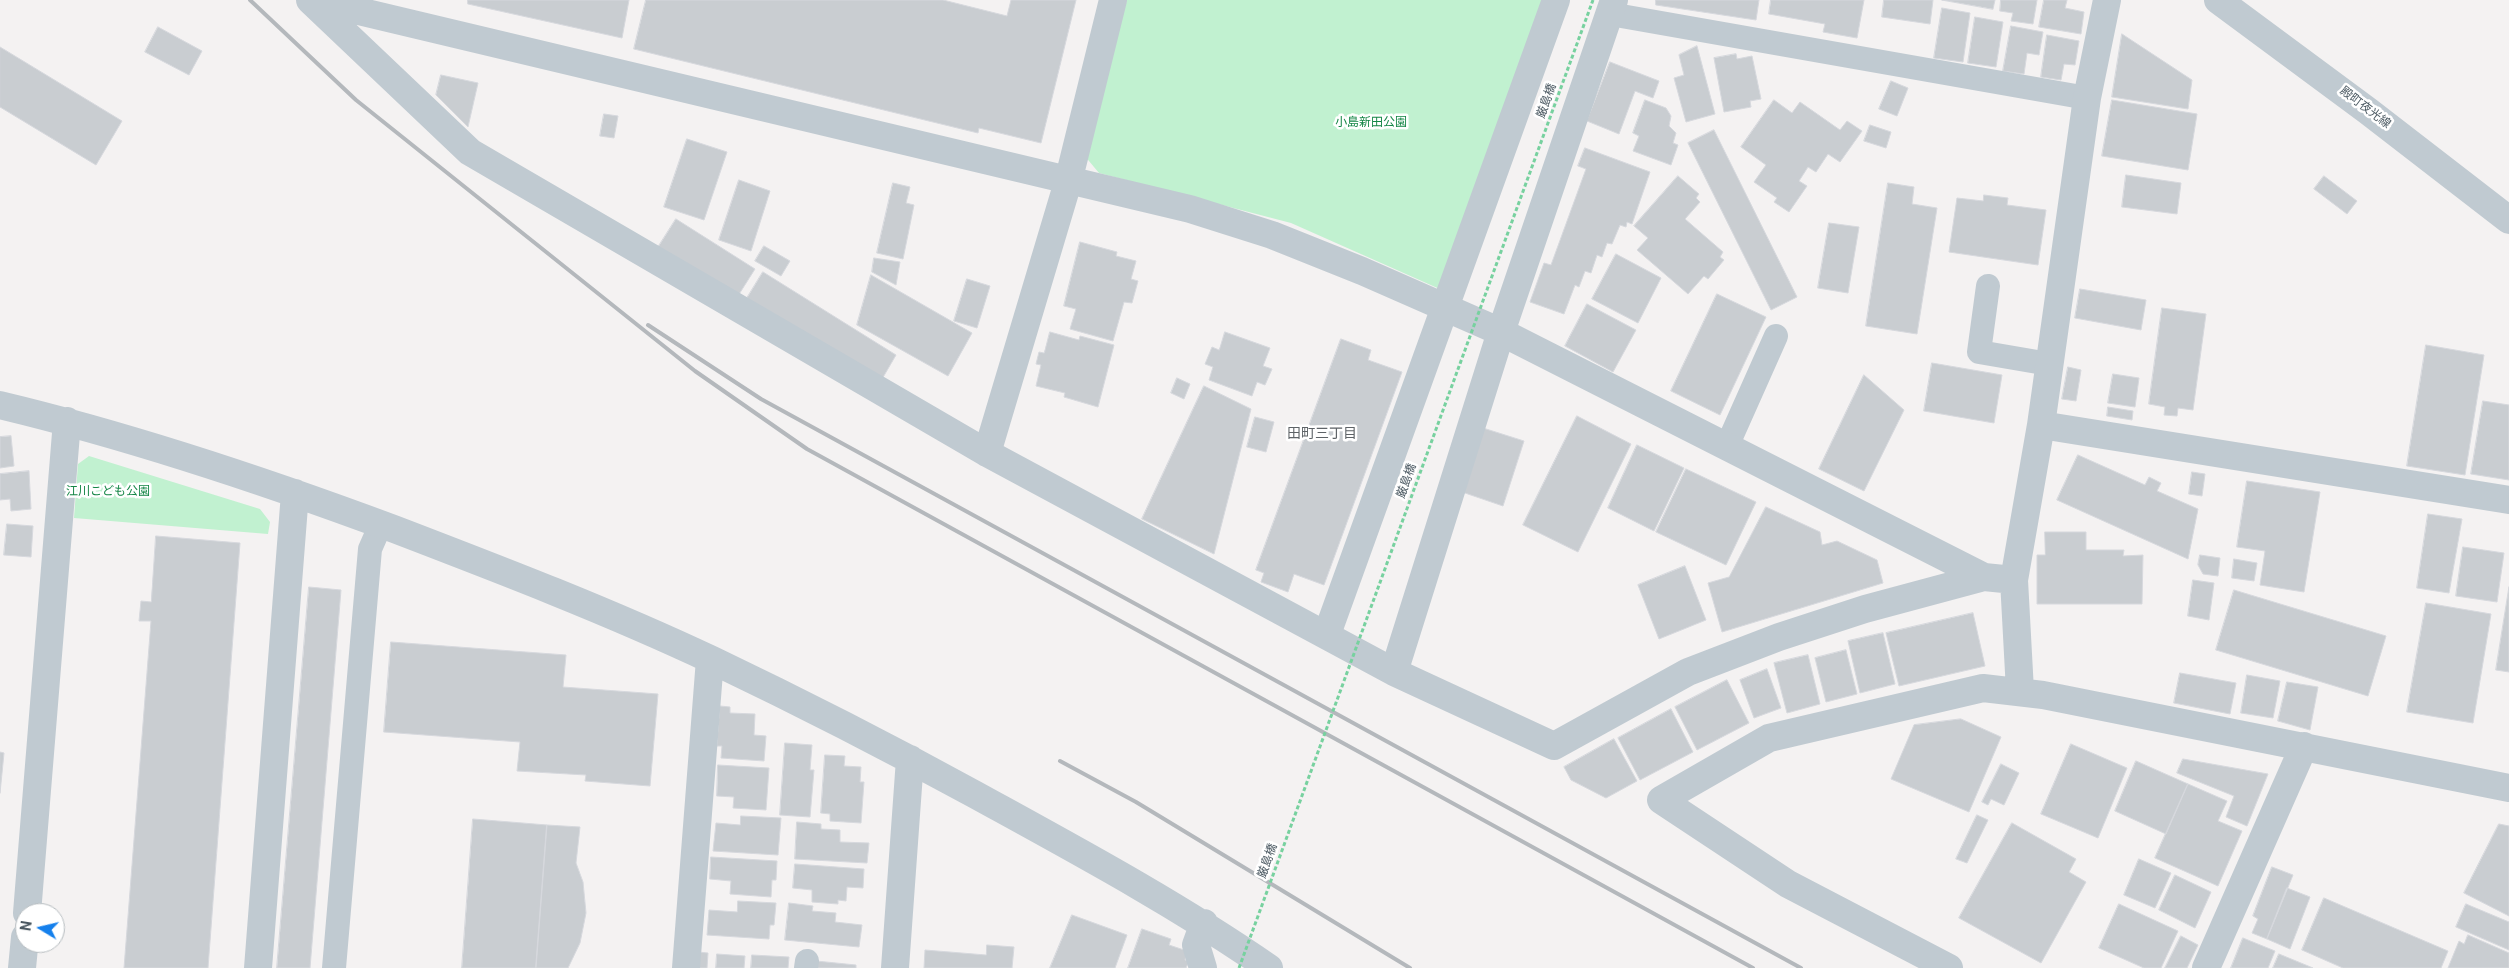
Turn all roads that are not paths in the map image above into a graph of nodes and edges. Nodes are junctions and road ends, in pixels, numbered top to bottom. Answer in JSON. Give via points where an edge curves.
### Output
{"nodes":[{"id":1,"x":311,"y":0,"type":"edge"},
{"id":2,"x":1113,"y":0,"type":"edge"},
{"id":3,"x":1556,"y":0,"type":"edge"},
{"id":4,"x":2107,"y":0,"type":"edge"},
{"id":5,"x":2218,"y":0,"type":"edge"},
{"id":6,"x":1605,"y":5,"type":"edge"},
{"id":7,"x":2087,"y":98,"type":"junction"},
{"id":8,"x":1068,"y":182,"type":"junction"},
{"id":9,"x":2509,"y":220,"type":"edge"},
{"id":10,"x":1988,"y":286,"type":"dead end"},
{"id":11,"x":1446,"y":307,"type":"junction"},
{"id":12,"x":1501,"y":332,"type":"junction"},
{"id":13,"x":1776,"y":336,"type":"dead end"},
{"id":14,"x":2049,"y":364,"type":"junction"},
{"id":15,"x":0,"y":405,"type":"edge"},
{"id":16,"x":67,"y":421,"type":"junction"},
{"id":17,"x":2041,"y":425,"type":"junction"},
{"id":18,"x":1728,"y":446,"type":"junction"},
{"id":19,"x":987,"y":453,"type":"junction"},
{"id":20,"x":295,"y":493,"type":"junction"},
{"id":21,"x":2509,"y":500,"type":"edge"},
{"id":22,"x":380,"y":524,"type":"junction"},
{"id":23,"x":1984,"y":577,"type":"junction"},
{"id":24,"x":2014,"y":580,"type":"junction"},
{"id":25,"x":1327,"y":634,"type":"junction"},
{"id":26,"x":710,"y":659,"type":"junction"},
{"id":27,"x":1394,"y":672,"type":"junction"},
{"id":28,"x":2020,"y":691,"type":"junction"},
{"id":29,"x":2304,"y":746,"type":"junction"},
{"id":30,"x":910,"y":759,"type":"junction"},
{"id":31,"x":2509,"y":788,"type":"edge"},
{"id":32,"x":28,"y":903,"type":"edge"},
{"id":33,"x":1204,"y":923,"type":"junction"},
{"id":34,"x":23,"y":953,"type":"edge"},
{"id":35,"x":22,"y":968,"type":"edge"},
{"id":36,"x":258,"y":968,"type":"edge"},
{"id":37,"x":334,"y":968,"type":"edge"},
{"id":38,"x":686,"y":968,"type":"edge"},
{"id":39,"x":895,"y":968,"type":"edge"},
{"id":40,"x":1204,"y":968,"type":"edge"},
{"id":41,"x":1269,"y":968,"type":"edge"},
{"id":42,"x":1949,"y":968,"type":"edge"},
{"id":43,"x":2206,"y":968,"type":"edge"}],
"edges":[{"from":1,"to":8,"type":"street"},
{"from":1,"to":19,"type":"street","via":[[470,152]]},
{"from":2,"to":8,"type":"street"},
{"from":3,"to":11,"type":"street"},
{"from":4,"to":7,"type":"street"},
{"from":5,"to":9,"type":"street","name":"殿町夜光線"},
{"from":6,"to":7,"type":"lane"},
{"from":6,"to":12,"type":"street"},
{"from":7,"to":14,"type":"street"},
{"from":8,"to":11,"type":"street","via":[[1190,209],[1272,235]]},
{"from":8,"to":19,"type":"street"},
{"from":10,"to":14,"type":"lane","via":[[1978,352]]},
{"from":11,"to":12,"type":"street"},
{"from":11,"to":25,"type":"street"},
{"from":12,"to":18,"type":"street"},
{"from":12,"to":27,"type":"street"},
{"from":13,"to":18,"type":"lane"},
{"from":14,"to":17,"type":"street"},
{"from":15,"to":16,"type":"street"},
{"from":16,"to":20,"type":"street"},
{"from":16,"to":32,"type":"street"},
{"from":17,"to":21,"type":"street"},
{"from":17,"to":24,"type":"street"},
{"from":18,"to":23,"type":"street"},
{"from":19,"to":25,"type":"street"},
{"from":20,"to":22,"type":"street"},
{"from":20,"to":36,"type":"street"},
{"from":22,"to":26,"type":"street","via":[[500,569]]},
{"from":22,"to":37,"type":"lane","via":[[370,549]]},
{"from":23,"to":24,"type":"street"},
{"from":23,"to":27,"type":"street","via":[[1808,628],[1688,672],[1554,746]]},
{"from":24,"to":28,"type":"street"},
{"from":25,"to":27,"type":"street"},
{"from":26,"to":30,"type":"street"},
{"from":26,"to":38,"type":"street"},
{"from":28,"to":29,"type":"street"},
{"from":28,"to":42,"type":"street","via":[[1983,688],[1769,738],[1661,800],[1788,884]]},
{"from":29,"to":31,"type":"street"},
{"from":29,"to":43,"type":"street"},
{"from":30,"to":33,"type":"street"},
{"from":30,"to":39,"type":"street"},
{"from":33,"to":40,"type":"street","via":[[1196,945]]},
{"from":33,"to":41,"type":"street"},
{"from":34,"to":35,"type":"street"}]}
